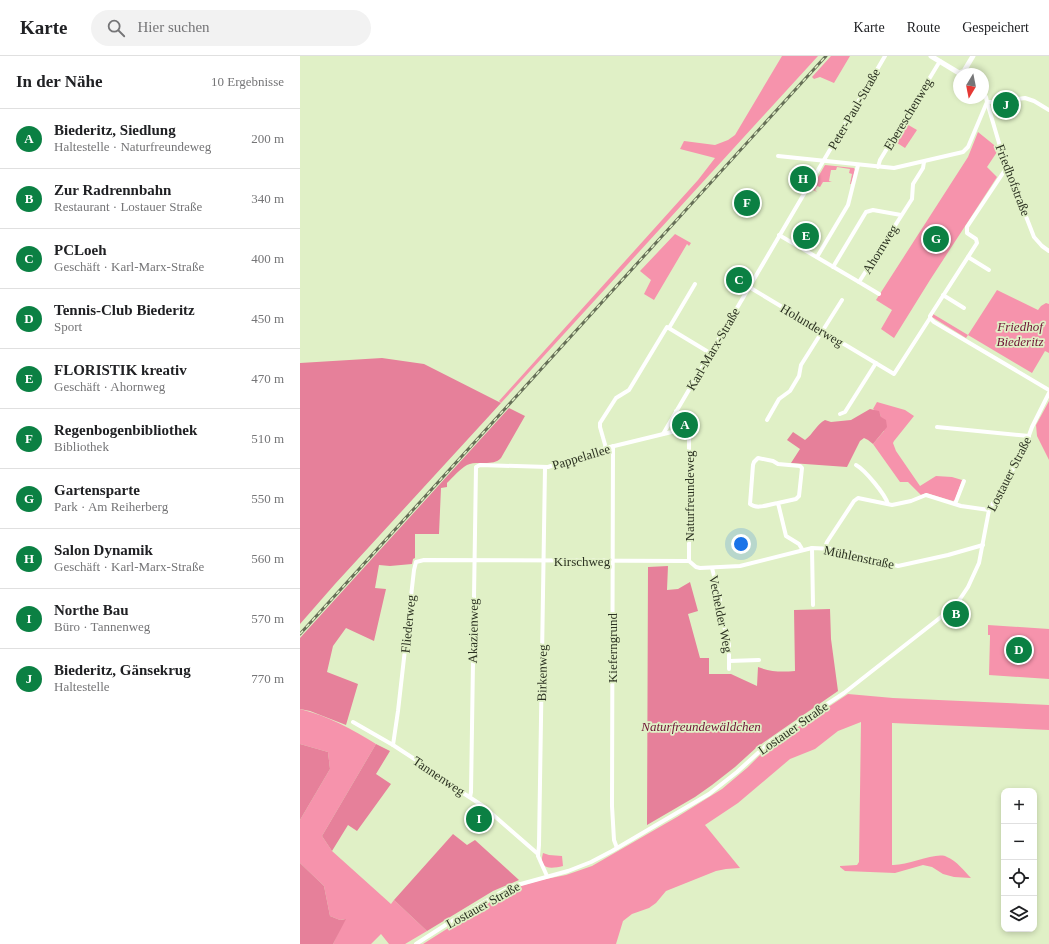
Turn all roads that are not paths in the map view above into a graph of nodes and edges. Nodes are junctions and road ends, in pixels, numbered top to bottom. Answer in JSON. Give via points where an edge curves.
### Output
{"nodes":[{"id":1,"x":885,"y":56,"type":"edge"},
{"id":2,"x":931,"y":56,"type":"edge"},
{"id":3,"x":973,"y":56,"type":"edge"},
{"id":4,"x":940,"y":62,"type":"junction"},
{"id":5,"x":966,"y":68,"type":"edge"},
{"id":6,"x":953,"y":70,"type":"edge"},
{"id":7,"x":989,"y":102,"type":"edge"},
{"id":8,"x":986,"y":104,"type":"edge"},
{"id":9,"x":987,"y":104,"type":"edge"},
{"id":10,"x":1049,"y":110,"type":"edge"},
{"id":11,"x":778,"y":156,"type":"dead end"},
{"id":12,"x":823,"y":161,"type":"junction"},
{"id":13,"x":924,"y":162,"type":"junction"},
{"id":14,"x":858,"y":165,"type":"junction"},
{"id":15,"x":878,"y":167,"type":"junction"},
{"id":16,"x":1007,"y":167,"type":"junction"},
{"id":17,"x":901,"y":215,"type":"junction"},
{"id":18,"x":779,"y":236,"type":"junction"},
{"id":19,"x":1049,"y":251,"type":"edge"},
{"id":20,"x":817,"y":257,"type":"junction"},
{"id":21,"x":968,"y":257,"type":"junction"},
{"id":22,"x":833,"y":267,"type":"junction"},
{"id":23,"x":988,"y":270,"type":"dead end"},
{"id":24,"x":859,"y":282,"type":"junction"},
{"id":25,"x":696,"y":284,"type":"dead end"},
{"id":26,"x":749,"y":287,"type":"junction"},
{"id":27,"x":879,"y":294,"type":"dead end"},
{"id":28,"x":943,"y":295,"type":"junction"},
{"id":29,"x":842,"y":300,"type":"dead end"},
{"id":30,"x":964,"y":308,"type":"dead end"},
{"id":31,"x":930,"y":318,"type":"junction"},
{"id":32,"x":669,"y":328,"type":"junction"},
{"id":33,"x":822,"y":331,"type":"junction"},
{"id":34,"x":710,"y":353,"type":"junction"},
{"id":35,"x":876,"y":363,"type":"junction"},
{"id":36,"x":1049,"y":390,"type":"edge"},
{"id":37,"x":1049,"y":393,"type":"edge"},
{"id":38,"x":676,"y":411,"type":"junction"},
{"id":39,"x":840,"y":414,"type":"dead end"},
{"id":40,"x":767,"y":420,"type":"dead end"},
{"id":41,"x":937,"y":426,"type":"dead end"},
{"id":42,"x":684,"y":429,"type":"junction"},
{"id":43,"x":663,"y":434,"type":"junction"},
{"id":44,"x":1029,"y":436,"type":"junction"},
{"id":45,"x":613,"y":446,"type":"junction"},
{"id":46,"x":606,"y":448,"type":"junction"},
{"id":47,"x":856,"y":465,"type":"dead end"},
{"id":48,"x":477,"y":466,"type":"joint"},
{"id":49,"x":545,"y":468,"type":"junction"},
{"id":50,"x":964,"y":481,"type":"dead end"},
{"id":51,"x":778,"y":503,"type":"junction"},
{"id":52,"x":888,"y":504,"type":"junction"},
{"id":53,"x":955,"y":504,"type":"junction"},
{"id":54,"x":989,"y":510,"type":"junction"},
{"id":55,"x":983,"y":545,"type":"junction"},
{"id":56,"x":812,"y":548,"type":"junction"},
{"id":57,"x":825,"y":548,"type":"junction"},
{"id":58,"x":802,"y":549,"type":"junction"},
{"id":59,"x":474,"y":561,"type":"junction"},
{"id":60,"x":544,"y":561,"type":"junction"},
{"id":61,"x":613,"y":561,"type":"junction"},
{"id":62,"x":689,"y":561,"type":"junction"},
{"id":63,"x":712,"y":568,"type":"junction"},
{"id":64,"x":813,"y":605,"type":"dead end"},
{"id":65,"x":759,"y":660,"type":"dead end"},
{"id":66,"x":729,"y":661,"type":"junction"},
{"id":67,"x":729,"y":669,"type":"dead end"},
{"id":68,"x":353,"y":722,"type":"dead end"},
{"id":69,"x":393,"y":745,"type":"junction"},
{"id":70,"x":470,"y":797,"type":"junction"},
{"id":71,"x":618,"y":848,"type":"junction"},
{"id":72,"x":538,"y":854,"type":"junction"},
{"id":73,"x":547,"y":876,"type":"junction"},
{"id":74,"x":416,"y":944,"type":"edge"}],
"edges":[{"from":1,"to":12,"type":"street","name":"Peter-Paul-Straße"},
{"from":2,"to":4,"type":"street"},
{"from":3,"to":5,"type":"street"},
{"from":4,"to":6,"type":"street"},
{"from":4,"to":15,"type":"street","name":"Ebereschenweg"},
{"from":7,"to":10,"type":"street","via":[[1025,98]]},
{"from":8,"to":13,"type":"street","via":[[967,150]]},
{"from":9,"to":16,"type":"street","name":"Friedhofstraße"},
{"from":11,"to":12,"type":"street"},
{"from":12,"to":14,"type":"street"},
{"from":12,"to":18,"type":"street","name":"Karl-Marx-Straße"},
{"from":13,"to":15,"type":"street","via":[[896,168]]},
{"from":13,"to":17,"type":"street","name":"Ahornweg","via":[[913,184],[913,196]]},
{"from":14,"to":15,"type":"street"},
{"from":14,"to":20,"type":"street","via":[[848,205]]},
{"from":16,"to":19,"type":"street","name":"Friedhofstraße","via":[[1034,237]]},
{"from":16,"to":21,"type":"street","via":[[967,228],[968,233],[977,241]]},
{"from":17,"to":22,"type":"street","name":"Ahornweg","via":[[873,210],[866,212]]},
{"from":17,"to":24,"type":"street","name":"Ahornweg"},
{"from":18,"to":20,"type":"street","name":"Ahornweg"},
{"from":18,"to":26,"type":"street","name":"Karl-Marx-Straße"},
{"from":20,"to":22,"type":"street","name":"Ahornweg"},
{"from":21,"to":23,"type":"street"},
{"from":21,"to":28,"type":"street"},
{"from":22,"to":24,"type":"street","name":"Ahornweg"},
{"from":24,"to":27,"type":"street","name":"Ahornweg"},
{"from":25,"to":32,"type":"street"},
{"from":26,"to":33,"type":"street","name":"Holunderweg"},
{"from":26,"to":34,"type":"street","name":"Karl-Marx-Straße"},
{"from":28,"to":30,"type":"street"},
{"from":28,"to":31,"type":"street"},
{"from":29,"to":33,"type":"street"},
{"from":31,"to":35,"type":"street","name":"Holunderweg","via":[[894,374]]},
{"from":31,"to":36,"type":"street"},
{"from":32,"to":34,"type":"street"},
{"from":32,"to":46,"type":"street","via":[[667,327],[629,390],[616,398],[600,422]]},
{"from":33,"to":35,"type":"street","name":"Holunderweg"},
{"from":33,"to":40,"type":"street","via":[[801,365],[799,376],[791,389],[780,399]]},
{"from":34,"to":38,"type":"street","name":"Karl-Marx-Straße"},
{"from":35,"to":39,"type":"street","via":[[845,412]]},
{"from":37,"to":44,"type":"street","name":"Lostauer Straße"},
{"from":38,"to":42,"type":"street","name":"Naturfreundeweg"},
{"from":38,"to":43,"type":"street","name":"Karl-Marx-Straße"},
{"from":41,"to":44,"type":"street"},
{"from":42,"to":43,"type":"street","name":"Pappelallee"},
{"from":42,"to":62,"type":"street","name":"Naturfreundeweg","via":[[689,443]]},
{"from":43,"to":45,"type":"street","name":"Pappelallee"},
{"from":44,"to":54,"type":"street","name":"Lostauer Straße","via":[[1023,452]]},
{"from":45,"to":46,"type":"street","name":"Pappelallee"},
{"from":45,"to":61,"type":"street","name":"Kieferngrund"},
{"from":46,"to":49,"type":"street","name":"Pappelallee"},
{"from":47,"to":52,"type":"street","via":[[866,473]]},
{"from":48,"to":49,"type":"street","name":"Pappelallee"},
{"from":48,"to":59,"type":"street","name":"Akazienweg"},
{"from":49,"to":60,"type":"street","name":"Birkenweg"},
{"from":50,"to":53,"type":"street"},
{"from":51,"to":51,"type":"street","via":[[757,507],[750,504],[753,465],[758,458],[802,468],[798,497]]},
{"from":51,"to":58,"type":"street","via":[[786,536]]},
{"from":52,"to":53,"type":"street","via":[[904,503],[926,495]]},
{"from":52,"to":57,"type":"street","via":[[856,499]]},
{"from":53,"to":54,"type":"street"},
{"from":54,"to":55,"type":"street","name":"Lostauer Straße"},
{"from":55,"to":57,"type":"street","name":"Mühlenstraße","via":[[898,566]]},
{"from":55,"to":71,"type":"street","name":"Lostauer Straße","via":[[979,563],[965,592],[941,617],[844,693],[771,741],[709,794]]},
{"from":56,"to":57,"type":"street","name":"Mühlenstraße"},
{"from":56,"to":58,"type":"street","name":"Mühlenstraße"},
{"from":56,"to":64,"type":"street"},
{"from":58,"to":63,"type":"street","name":"Mühlenstraße","via":[[751,564]]},
{"from":59,"to":60,"type":"street","name":"Kirschweg"},
{"from":59,"to":69,"type":"street","name":"Fliederweg","via":[[419,561],[414,565]]},
{"from":59,"to":70,"type":"street","name":"Akazienweg"},
{"from":60,"to":61,"type":"street","name":"Kirschweg"},
{"from":60,"to":72,"type":"street","name":"Birkenweg"},
{"from":61,"to":62,"type":"street","name":"Kirschweg"},
{"from":61,"to":71,"type":"street","name":"Kieferngrund","via":[[612,806],[614,840]]},
{"from":62,"to":63,"type":"street","name":"Mühlenstraße","via":[[696,567]]},
{"from":63,"to":66,"type":"street","name":"Vechelder Weg","via":[[729,644]]},
{"from":65,"to":66,"type":"street","name":"Vechelder Weg"},
{"from":66,"to":67,"type":"street","name":"Vechelder Weg"},
{"from":68,"to":69,"type":"street","name":"Tannenweg"},
{"from":69,"to":70,"type":"street","name":"Tannenweg"},
{"from":70,"to":72,"type":"street","name":"Tannenweg"},
{"from":71,"to":73,"type":"street","name":"Lostauer Straße","via":[[582,866]]},
{"from":72,"to":73,"type":"street","name":"Birkenweg"},
{"from":73,"to":74,"type":"street","name":"Lostauer Straße","via":[[510,887]]}]}
